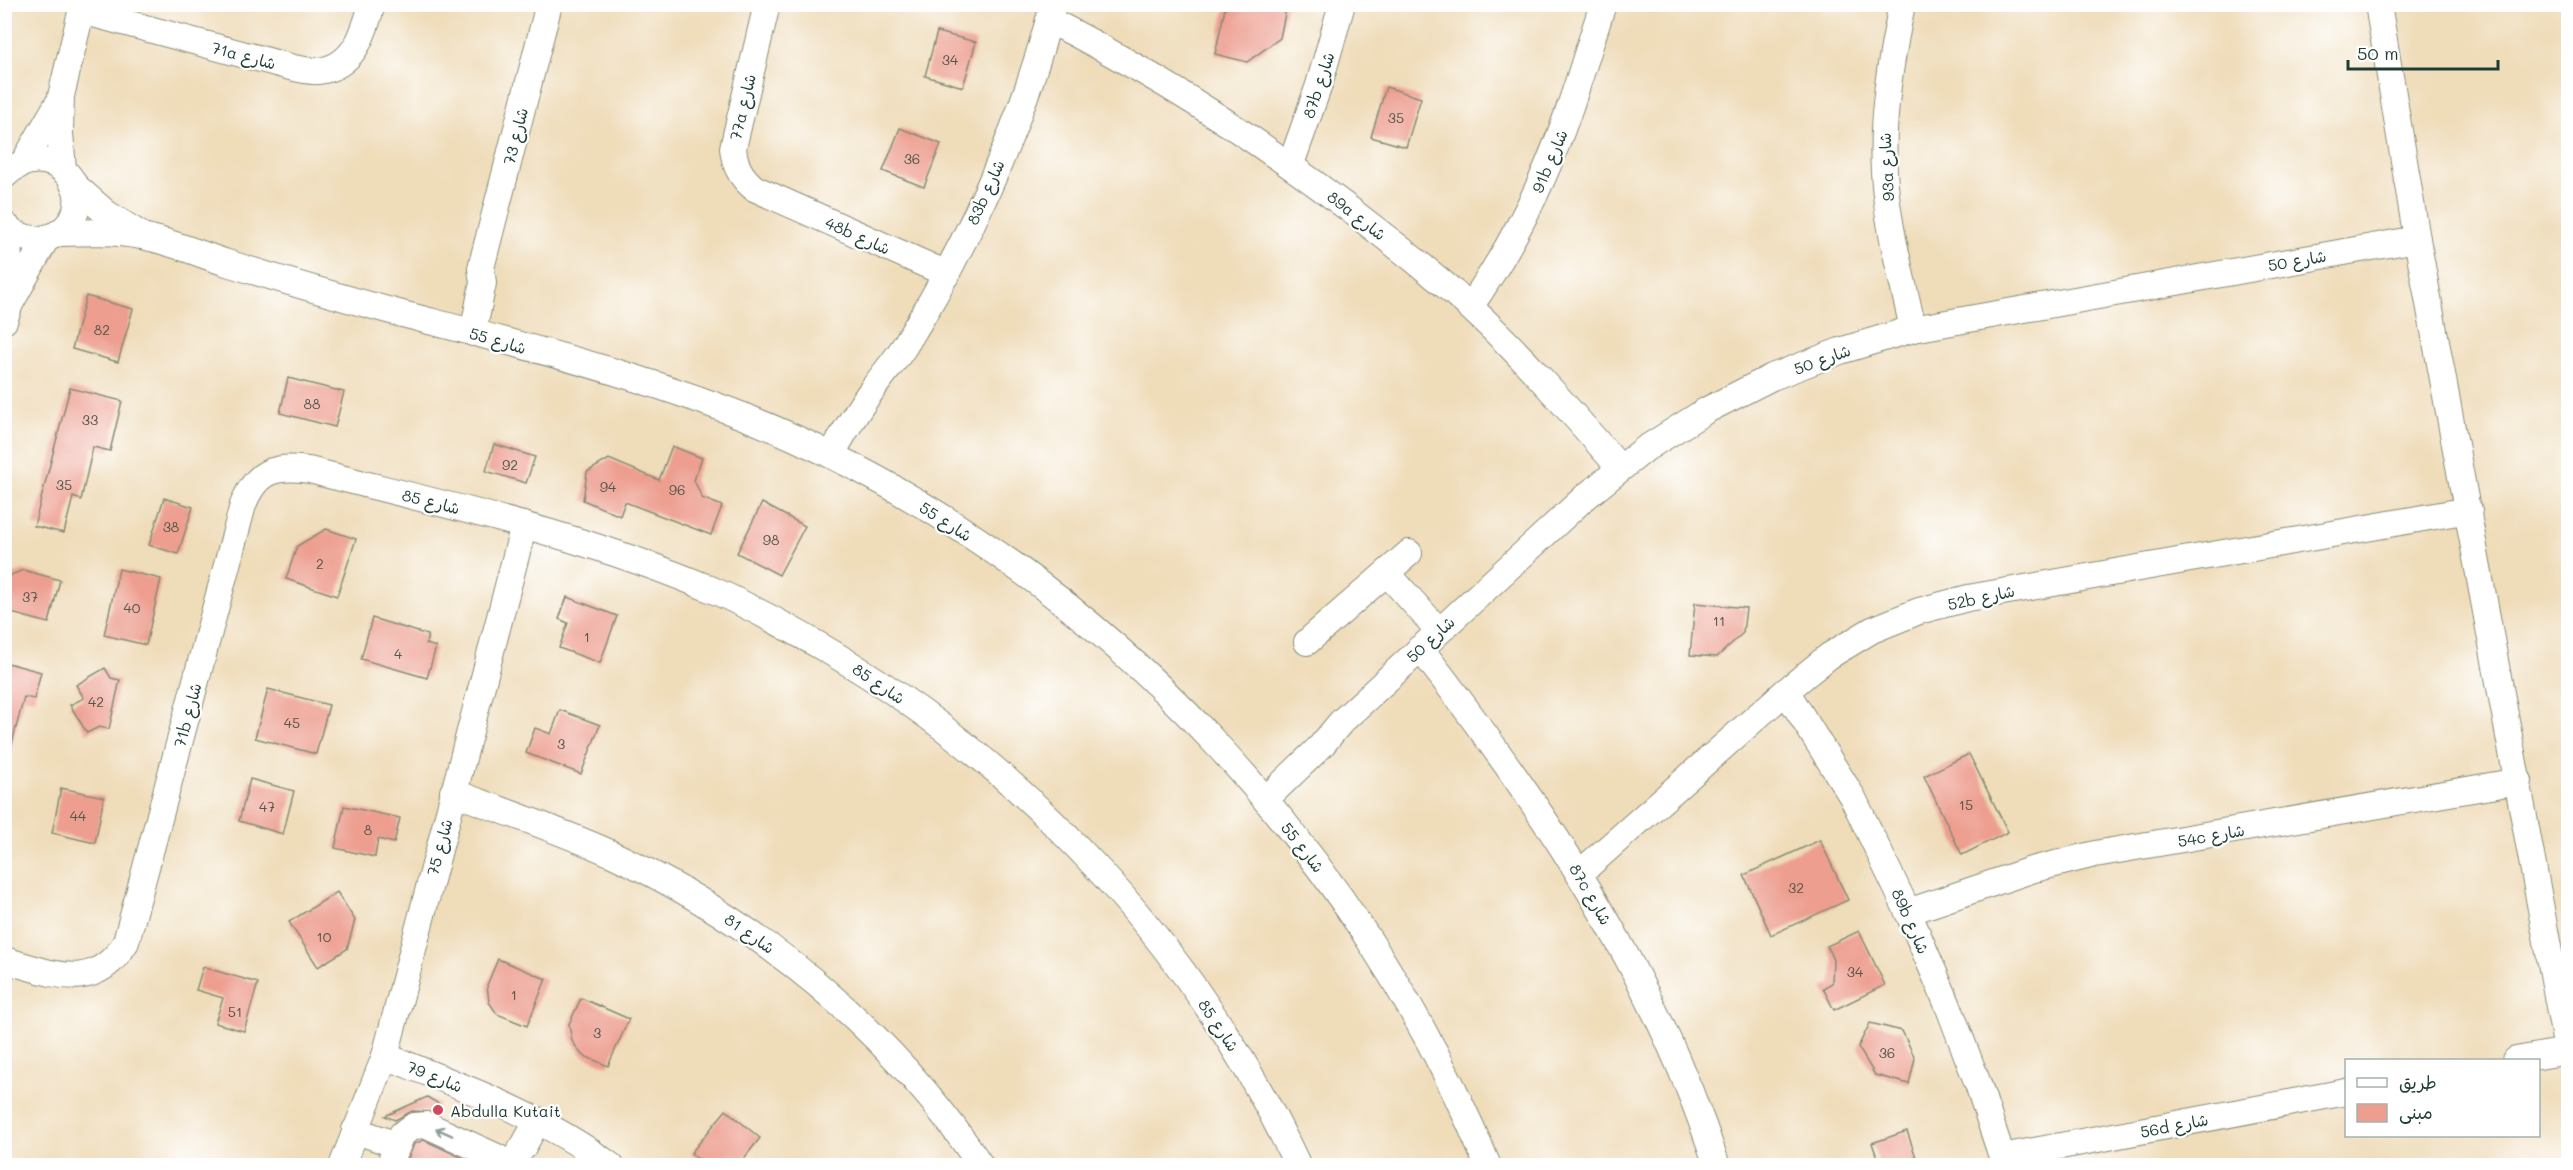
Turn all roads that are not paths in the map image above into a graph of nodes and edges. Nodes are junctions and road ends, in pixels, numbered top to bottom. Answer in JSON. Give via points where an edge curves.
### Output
{"nodes":[{"id":1,"x":372,"y":4,"type":"edge"},
{"id":2,"x":549,"y":4,"type":"edge"},
{"id":3,"x":767,"y":4,"type":"edge"},
{"id":4,"x":1342,"y":4,"type":"edge"},
{"id":5,"x":1603,"y":4,"type":"edge"},
{"id":6,"x":1902,"y":4,"type":"edge"},
{"id":7,"x":2378,"y":4,"type":"edge"},
{"id":8,"x":82,"y":8,"type":"edge"},
{"id":9,"x":1051,"y":12,"type":"edge"},
{"id":10,"x":61,"y":96,"type":"junction"},
{"id":11,"x":1291,"y":164,"type":"junction"},
{"id":12,"x":12,"y":169,"type":"edge"},
{"id":13,"x":68,"y":176,"type":"junction"},
{"id":14,"x":768,"y":195,"type":"joint"},
{"id":15,"x":6,"y":226,"type":"edge"},
{"id":16,"x":53,"y":236,"type":"junction"},
{"id":17,"x":143,"y":236,"type":"junction"},
{"id":18,"x":2417,"y":239,"type":"junction"},
{"id":19,"x":946,"y":274,"type":"junction"},
{"id":20,"x":1470,"y":307,"type":"junction"},
{"id":21,"x":7,"y":313,"type":"edge"},
{"id":22,"x":1913,"y":329,"type":"junction"},
{"id":23,"x":466,"y":331,"type":"junction"},
{"id":24,"x":838,"y":459,"type":"junction"},
{"id":25,"x":1619,"y":467,"type":"junction"},
{"id":26,"x":274,"y":469,"type":"joint"},
{"id":27,"x":2469,"y":510,"type":"junction"},
{"id":28,"x":524,"y":525,"type":"junction"},
{"id":29,"x":1409,"y":553,"type":"dead end"},
{"id":30,"x":1387,"y":573,"type":"junction"},
{"id":31,"x":1439,"y":630,"type":"junction"},
{"id":32,"x":1307,"y":642,"type":"dead end"},
{"id":33,"x":1420,"y":648,"type":"junction"},
{"id":34,"x":1786,"y":691,"type":"junction"},
{"id":35,"x":2519,"y":782,"type":"junction"},
{"id":36,"x":453,"y":792,"type":"junction"},
{"id":37,"x":1260,"y":793,"type":"junction"},
{"id":38,"x":1580,"y":873,"type":"junction"},
{"id":39,"x":1908,"y":912,"type":"junction"},
{"id":40,"x":4,"y":960,"type":"edge"},
{"id":41,"x":2568,"y":1053,"type":"edge"},
{"id":42,"x":385,"y":1056,"type":"junction"},
{"id":43,"x":2523,"y":1059,"type":"edge"},
{"id":44,"x":2345,"y":1092,"type":"edge"},
{"id":45,"x":538,"y":1120,"type":"junction"},
{"id":46,"x":355,"y":1130,"type":"junction"},
{"id":47,"x":392,"y":1155,"type":"edge"},
{"id":48,"x":2004,"y":1161,"type":"edge"},
{"id":49,"x":342,"y":1166,"type":"edge"},
{"id":50,"x":507,"y":1166,"type":"edge"},
{"id":51,"x":611,"y":1166,"type":"edge"},
{"id":52,"x":981,"y":1166,"type":"edge"},
{"id":53,"x":1298,"y":1166,"type":"edge"},
{"id":54,"x":1488,"y":1166,"type":"edge"},
{"id":55,"x":1717,"y":1166,"type":"edge"}],
"edges":[{"from":1,"to":8,"type":"street","name":"71a شارع","via":[[357,48],[340,64],[317,71],[294,68]]},
{"from":2,"to":23,"type":"street","name":"شارع 73","via":[[481,268],[472,283]]},
{"from":3,"to":14,"type":"street","name":"77a شارع","via":[[733,148],[742,178]]},
{"from":4,"to":11,"type":"street","name":"87b شارع"},
{"from":5,"to":20,"type":"street","name":"91b شارع","via":[[1561,134],[1542,179],[1499,264]]},
{"from":6,"to":22,"type":"street","name":"93a شارع","via":[[1887,89],[1884,173]]},
{"from":7,"to":18,"type":"street"},
{"from":8,"to":10,"type":"street"},
{"from":9,"to":11,"type":"street","name":"89a شارع"},
{"from":9,"to":19,"type":"street","name":"83b شارع","via":[[1023,100],[986,192]]},
{"from":10,"to":12,"type":"street","via":[[44,130]]},
{"from":10,"to":13,"type":"street","via":[[60,133]]},
{"from":11,"to":20,"type":"street","name":"89a شارع"},
{"from":12,"to":13,"type":"street","via":[[37,160],[51,162]]},
{"from":13,"to":16,"type":"street","via":[[77,197],[75,210],[69,223]]},
{"from":13,"to":17,"type":"street","name":"شارع 55","via":[[106,213]]},
{"from":14,"to":19,"type":"street","name":"48b شارع"},
{"from":15,"to":16,"type":"street","name":"شارع 55","via":[[33,240]]},
{"from":15,"to":21,"type":"street","via":[[11,266]]},
{"from":16,"to":17,"type":"street","name":"شارع 55"},
{"from":16,"to":21,"type":"street"},
{"from":17,"to":23,"type":"street","name":"شارع 55","via":[[313,290]]},
{"from":18,"to":22,"type":"street","name":"شارع 50"},
{"from":18,"to":27,"type":"street"},
{"from":19,"to":24,"type":"street","name":"83b شارع","via":[[891,368],[875,407]]},
{"from":20,"to":25,"type":"street","name":"89a شارع"},
{"from":22,"to":25,"type":"street","name":"شارع 50","via":[[1772,377],[1707,410]]},
{"from":23,"to":24,"type":"street","name":"شارع 55","via":[[698,399]]},
{"from":24,"to":37,"type":"street","name":"شارع 55","via":[[915,501],[1057,599],[1178,706]]},
{"from":25,"to":31,"type":"street","name":"شارع 50"},
{"from":26,"to":28,"type":"street","name":"شارع 85","via":[[309,470]]},
{"from":26,"to":40,"type":"street","name":"71b شارع","via":[[250,488],[243,505],[126,942],[106,967],[78,977]]},
{"from":27,"to":34,"type":"street","name":"52b شارع","via":[[1968,598],[1919,611],[1872,630]]},
{"from":27,"to":35,"type":"street"},
{"from":28,"to":36,"type":"street","name":"شارع 75"},
{"from":28,"to":53,"type":"street","name":"شارع 85","via":[[706,587],[791,629],[931,718],[996,770],[1058,826],[1115,887],[1177,963],[1233,1045]]},
{"from":29,"to":30,"type":"street"},
{"from":30,"to":31,"type":"street"},
{"from":30,"to":32,"type":"street"},
{"from":31,"to":33,"type":"street","name":"شارع 50"},
{"from":33,"to":37,"type":"street","name":"شارع 50","via":[[1321,746]]},
{"from":33,"to":38,"type":"street","name":"87c شارع","via":[[1490,740]]},
{"from":34,"to":38,"type":"street","name":"52b شارع"},
{"from":34,"to":39,"type":"street","name":"89b شارع","via":[[1853,798]]},
{"from":35,"to":39,"type":"street","name":"54c شارع","via":[[2095,854],[2010,876]]},
{"from":35,"to":41,"type":"street"},
{"from":36,"to":42,"type":"street","name":"شارع 75"},
{"from":36,"to":52,"type":"street","name":"شارع 81","via":[[609,852],[743,927],[856,1017],[907,1069]]},
{"from":37,"to":54,"type":"street","name":"شارع 55","via":[[1324,873],[1378,951],[1426,1033]]},
{"from":38,"to":55,"type":"street","name":"87c شارع","via":[[1656,1014]]},
{"from":39,"to":48,"type":"street","name":"89b شارع","via":[[1949,1008]]},
{"from":41,"to":43,"type":"street"},
{"from":42,"to":45,"type":"street","name":"شارع 79"},
{"from":42,"to":46,"type":"street","name":"شارع 75"},
{"from":44,"to":48,"type":"street","name":"56d شارع"},
{"from":45,"to":50,"type":"street"},
{"from":45,"to":51,"type":"street","name":"شارع 79"},
{"from":46,"to":47,"type":"street"},
{"from":46,"to":49,"type":"street","name":"شارع 75"},
{"from":50,"to":47,"type":"street","one_way":true,"via":[[497,1156],[427,1125],[414,1126],[402,1134]]}]}
